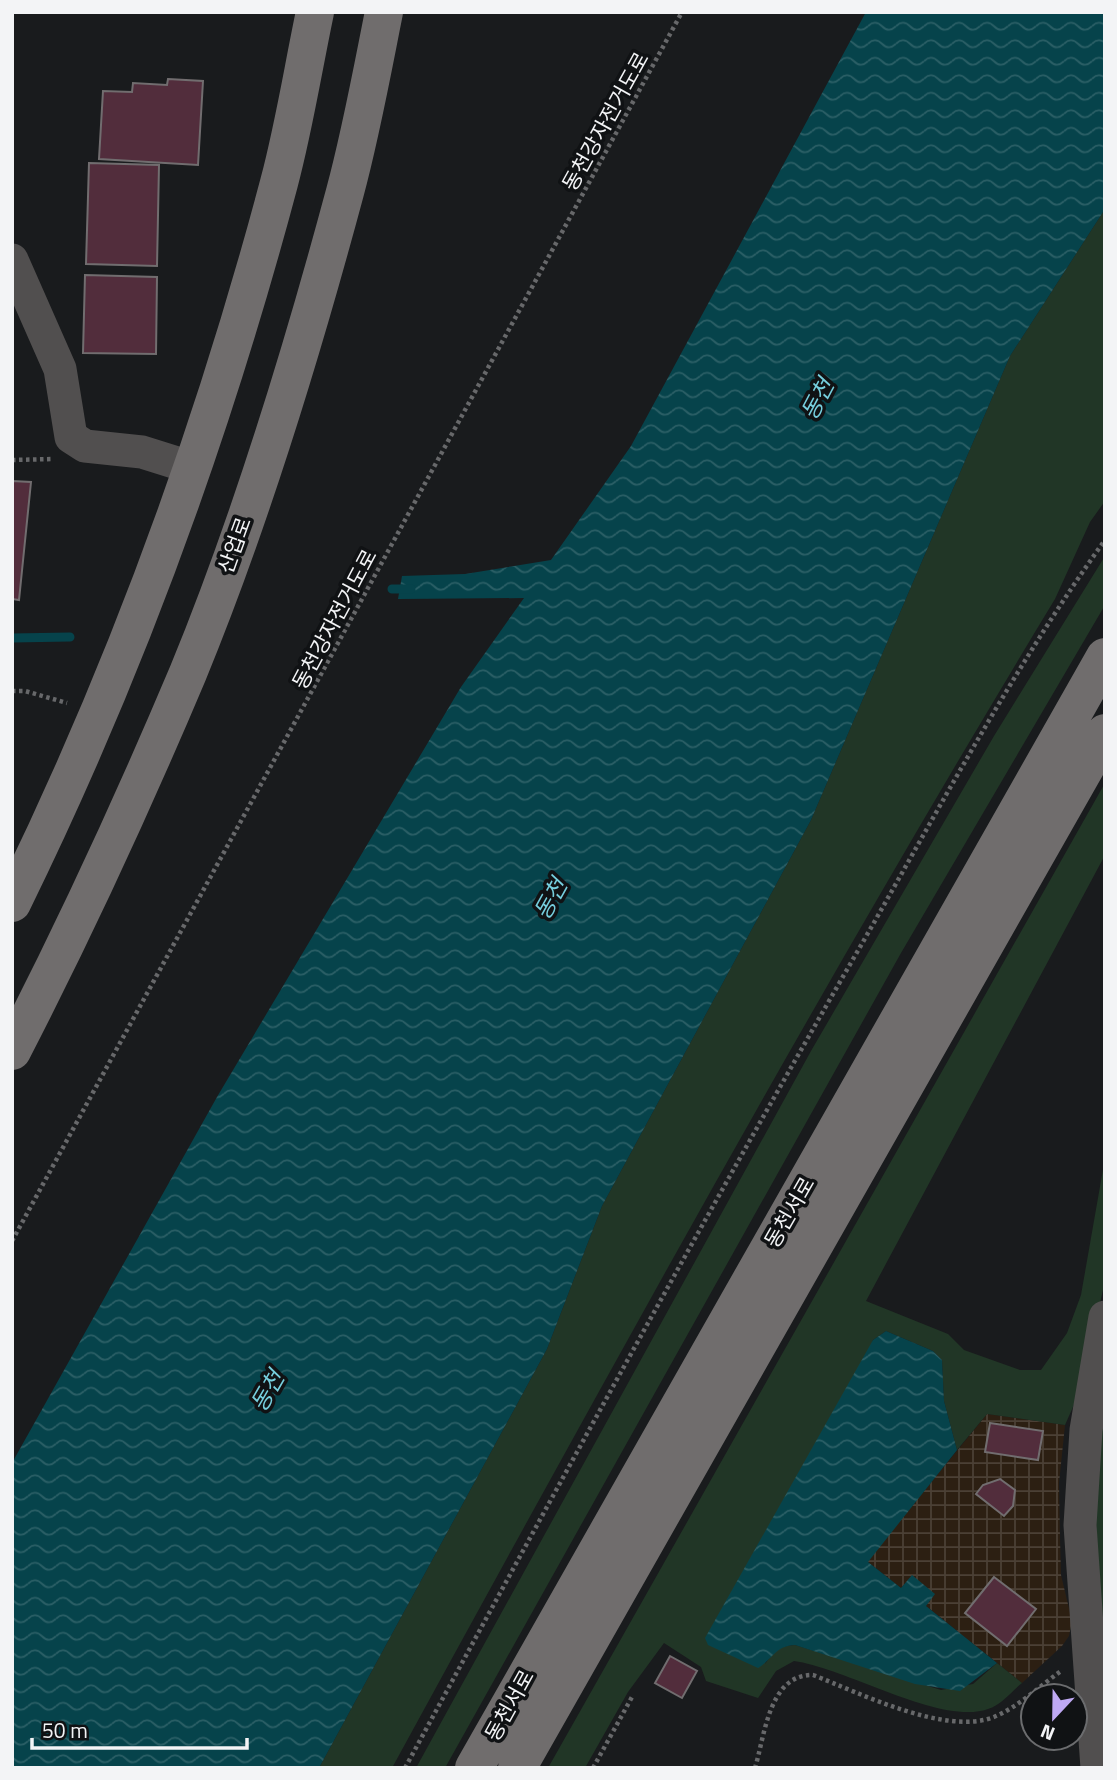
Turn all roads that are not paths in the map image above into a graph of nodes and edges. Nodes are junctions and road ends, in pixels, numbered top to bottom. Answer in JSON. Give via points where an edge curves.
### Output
{"nodes":[{"id":1,"x":316,"y":12,"type":"edge"},
{"id":2,"x":384,"y":12,"type":"edge"},
{"id":3,"x":12,"y":260,"type":"edge"},
{"id":4,"x":193,"y":468,"type":"junction"},
{"id":5,"x":1105,"y":657,"type":"edge"},
{"id":6,"x":1105,"y":733,"type":"edge"},
{"id":7,"x":12,"y":903,"type":"edge"},
{"id":8,"x":12,"y":1051,"type":"edge"},
{"id":9,"x":1105,"y":1317,"type":"edge"},
{"id":10,"x":474,"y":1768,"type":"edge"},
{"id":11,"x":517,"y":1768,"type":"edge"},
{"id":12,"x":1097,"y":1768,"type":"edge"}],
"edges":[{"from":1,"to":4,"type":"main road","via":[[279,181]]},
{"from":2,"to":8,"type":"main road","name":"산업로","via":[[346,189],[256,485],[189,670],[102,871]]},
{"from":3,"to":4,"type":"street","via":[[60,369],[71,437],[85,446],[142,452]]},
{"from":4,"to":7,"type":"main road","via":[[127,648]]},
{"from":5,"to":10,"type":"main road","name":"동천서로"},
{"from":6,"to":11,"type":"main road","name":"동천서로"},
{"from":9,"to":12,"type":"street","via":[[1092,1383],[1082,1483],[1082,1572]]}]}
